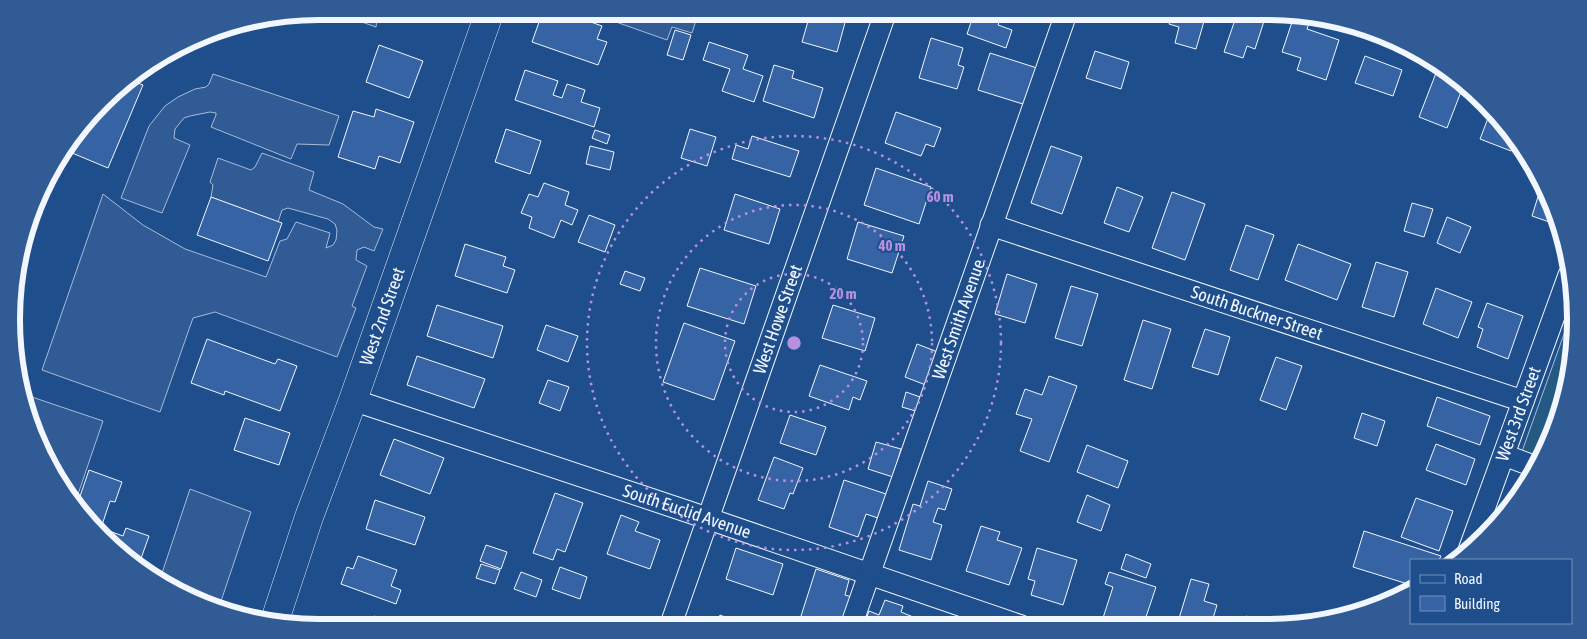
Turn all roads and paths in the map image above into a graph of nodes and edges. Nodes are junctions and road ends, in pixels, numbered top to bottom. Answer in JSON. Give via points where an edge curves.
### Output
{"nodes":[{"id":1,"x":487,"y":20,"type":"edge"},
{"id":2,"x":883,"y":20,"type":"edge"},
{"id":3,"x":1064,"y":20,"type":"edge"},
{"id":4,"x":991,"y":225,"type":"junction"},
{"id":5,"x":1565,"y":287,"type":"edge"},
{"id":6,"x":353,"y":400,"type":"junction"},
{"id":7,"x":1523,"y":401,"type":"junction"},
{"id":8,"x":1504,"y":455,"type":"junction"},
{"id":9,"x":1529,"y":465,"type":"edge"},
{"id":10,"x":708,"y":518,"type":"junction"},
{"id":11,"x":1474,"y":536,"type":"edge"},
{"id":12,"x":869,"y":574,"type":"junction"},
{"id":13,"x":277,"y":615,"type":"edge"},
{"id":14,"x":673,"y":619,"type":"edge"},
{"id":15,"x":853,"y":619,"type":"edge"},
{"id":16,"x":1001,"y":619,"type":"edge"}],
"edges":[{"from":1,"to":6,"type":"main road","name":"West 2nd Street"},
{"from":2,"to":10,"type":"street","name":"West Howe Street"},
{"from":3,"to":4,"type":"street","name":"West Smith Avenue"},
{"from":4,"to":7,"type":"street","name":"South Buckner Street"},
{"from":4,"to":12,"type":"street","name":"West Smith Avenue"},
{"from":5,"to":7,"type":"street","name":"West 3rd Street"},
{"from":6,"to":10,"type":"street","name":"South Euclid Avenue"},
{"from":6,"to":13,"type":"main road","name":"West 2nd Street"},
{"from":7,"to":8,"type":"street","name":"West 3rd Street"},
{"from":8,"to":9,"type":"street"},
{"from":8,"to":11,"type":"street","name":"West 3rd Street"},
{"from":10,"to":12,"type":"street","name":"South Euclid Avenue"},
{"from":10,"to":14,"type":"street","name":"West Howe Street"},
{"from":12,"to":15,"type":"street","name":"West Smith Avenue"},
{"from":12,"to":16,"type":"street","name":"South Euclid Avenue"}]}
